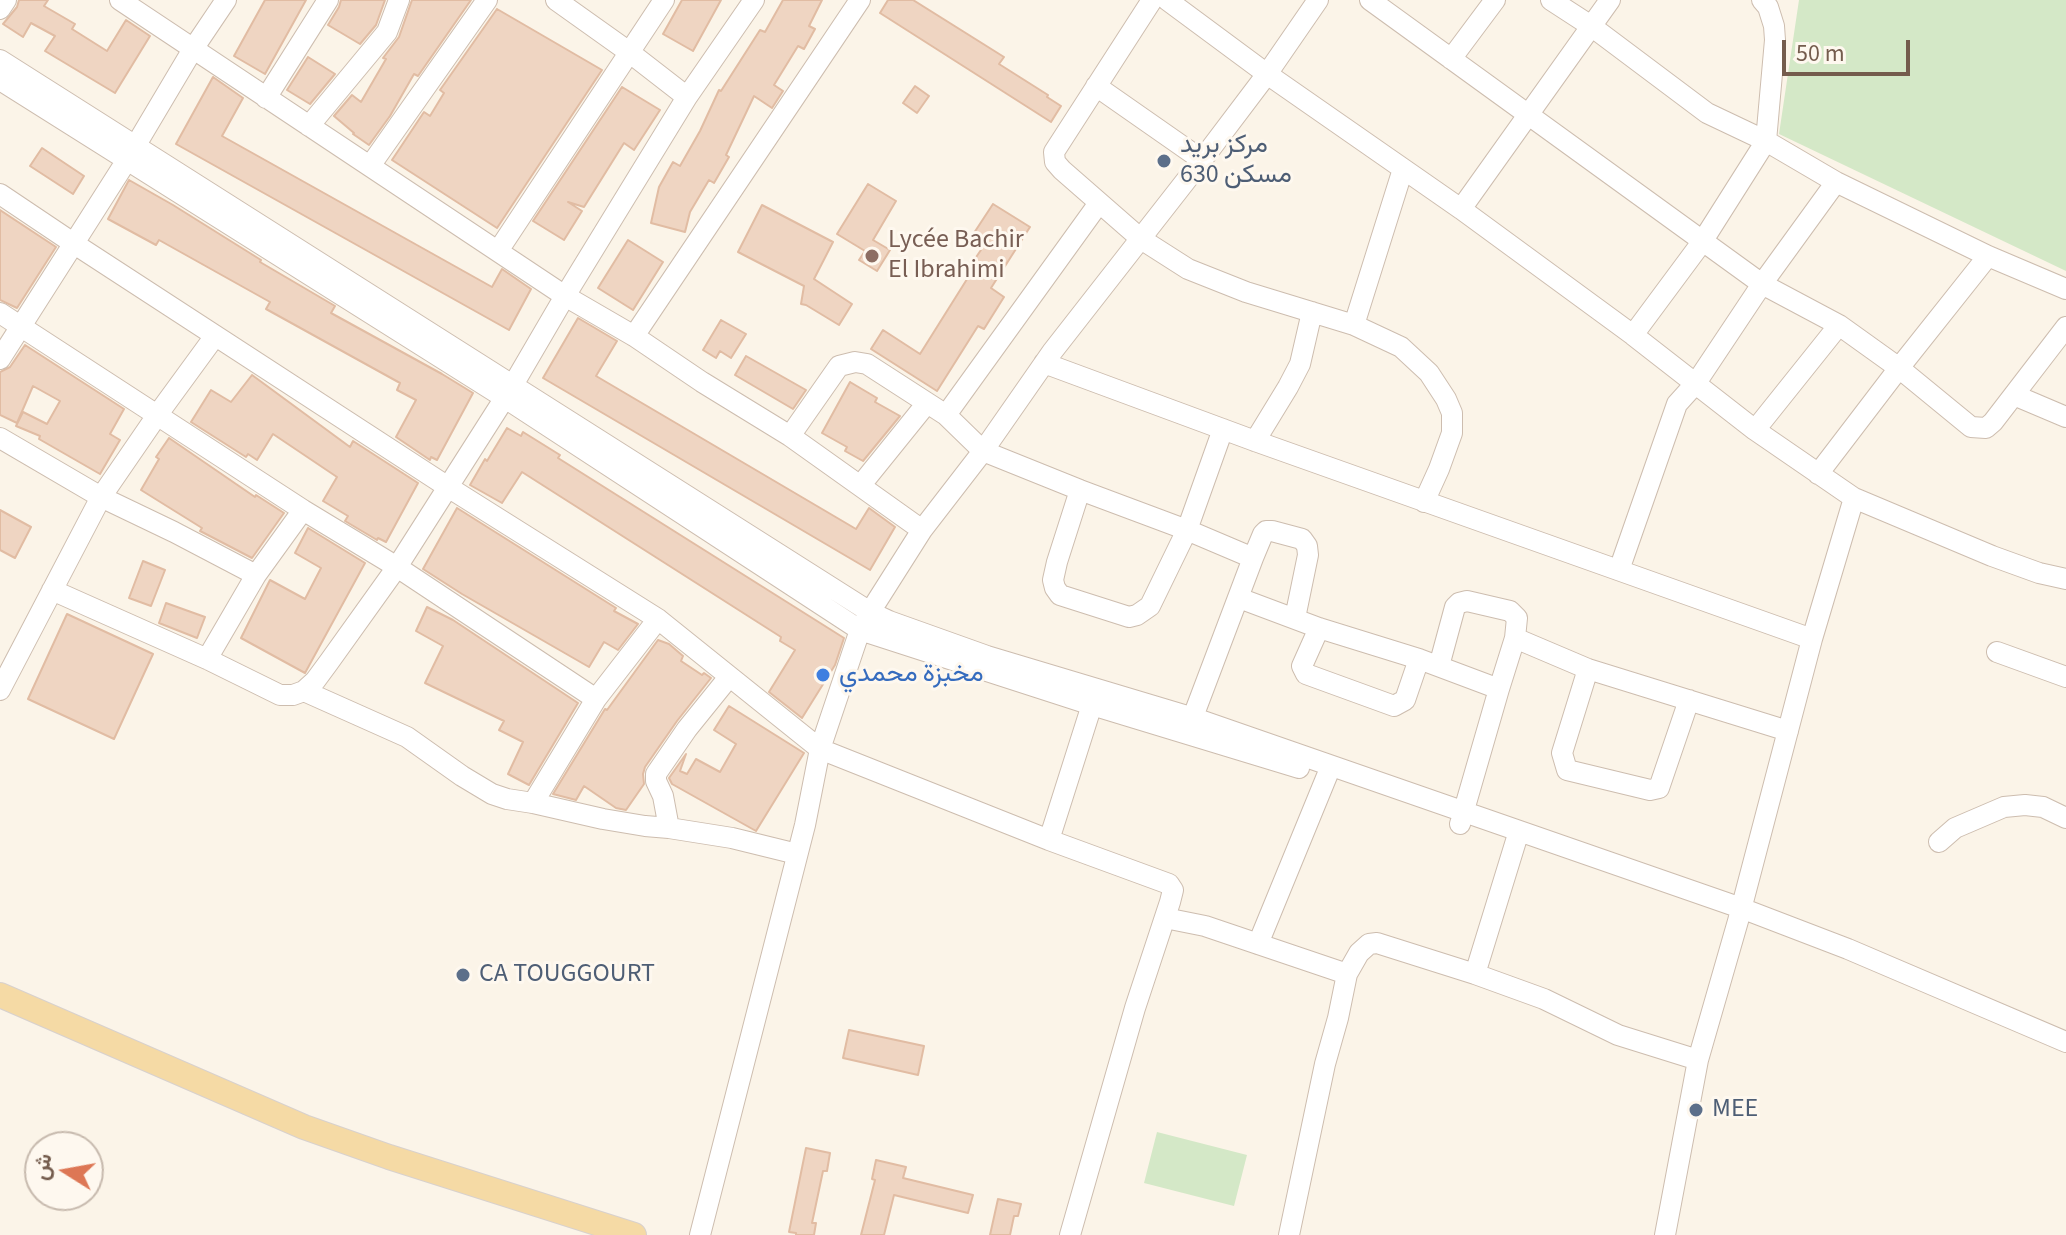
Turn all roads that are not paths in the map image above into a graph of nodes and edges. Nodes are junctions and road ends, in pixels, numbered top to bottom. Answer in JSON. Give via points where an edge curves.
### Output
{"nodes":[{"id":1,"x":6,"y":0,"type":"edge"},
{"id":2,"x":120,"y":0,"type":"edge"},
{"id":3,"x":226,"y":0,"type":"edge"},
{"id":4,"x":328,"y":0,"type":"edge"},
{"id":5,"x":399,"y":0,"type":"edge"},
{"id":6,"x":487,"y":0,"type":"edge"},
{"id":7,"x":556,"y":0,"type":"edge"},
{"id":8,"x":664,"y":0,"type":"edge"},
{"id":9,"x":754,"y":0,"type":"edge"},
{"id":10,"x":860,"y":0,"type":"edge"},
{"id":11,"x":1152,"y":0,"type":"edge"},
{"id":12,"x":1167,"y":0,"type":"edge"},
{"id":13,"x":1318,"y":0,"type":"edge"},
{"id":14,"x":1370,"y":0,"type":"edge"},
{"id":15,"x":1495,"y":0,"type":"edge"},
{"id":16,"x":1551,"y":0,"type":"edge"},
{"id":17,"x":1610,"y":0,"type":"edge"},
{"id":18,"x":1762,"y":0,"type":"edge"},
{"id":19,"x":0,"y":9,"type":"edge"},
{"id":20,"x":1591,"y":26,"type":"junction"},
{"id":21,"x":193,"y":49,"type":"junction"},
{"id":22,"x":629,"y":52,"type":"junction"},
{"id":23,"x":1451,"y":59,"type":"junction"},
{"id":24,"x":0,"y":60,"type":"edge"},
{"id":25,"x":1267,"y":74,"type":"junction"},
{"id":26,"x":0,"y":80,"type":"edge"},
{"id":27,"x":1096,"y":86,"type":"junction"},
{"id":28,"x":687,"y":97,"type":"junction"},
{"id":29,"x":266,"y":98,"type":"junction"},
{"id":30,"x":1527,"y":114,"type":"junction"},
{"id":31,"x":309,"y":126,"type":"junction"},
{"id":32,"x":1766,"y":141,"type":"junction"},
{"id":33,"x":131,"y":152,"type":"junction"},
{"id":34,"x":1202,"y":160,"type":"junction"},
{"id":35,"x":370,"y":166,"type":"junction"},
{"id":36,"x":1403,"y":169,"type":"junction"},
{"id":37,"x":1836,"y":182,"type":"junction"},
{"id":38,"x":0,"y":194,"type":"edge"},
{"id":39,"x":1099,"y":203,"type":"junction"},
{"id":40,"x":1461,"y":209,"type":"junction"},
{"id":41,"x":1141,"y":239,"type":"junction"},
{"id":42,"x":1702,"y":242,"type":"junction"},
{"id":43,"x":73,"y":243,"type":"junction"},
{"id":44,"x":498,"y":251,"type":"junction"},
{"id":45,"x":1988,"y":256,"type":"junction"},
{"id":46,"x":1762,"y":284,"type":"junction"},
{"id":47,"x":2066,"y":289,"type":"edge"},
{"id":48,"x":565,"y":296,"type":"junction"},
{"id":49,"x":1312,"y":312,"type":"junction"},
{"id":50,"x":0,"y":313,"type":"edge"},
{"id":51,"x":1354,"y":325,"type":"junction"},
{"id":52,"x":1839,"y":325,"type":"junction"},
{"id":53,"x":20,"y":327,"type":"junction"},
{"id":54,"x":2066,"y":327,"type":"edge"},
{"id":55,"x":1633,"y":335,"type":"junction"},
{"id":56,"x":215,"y":336,"type":"junction"},
{"id":57,"x":634,"y":336,"type":"junction"},
{"id":58,"x":0,"y":359,"type":"edge"},
{"id":59,"x":1044,"y":363,"type":"junction"},
{"id":60,"x":1899,"y":368,"type":"junction"},
{"id":61,"x":1696,"y":383,"type":"junction"},
{"id":62,"x":509,"y":391,"type":"junction"},
{"id":63,"x":2014,"y":395,"type":"junction"},
{"id":64,"x":927,"y":403,"type":"junction"},
{"id":65,"x":158,"y":414,"type":"junction"},
{"id":66,"x":946,"y":415,"type":"junction"},
{"id":67,"x":2066,"y":417,"type":"edge"},
{"id":68,"x":1223,"y":429,"type":"junction"},
{"id":69,"x":1755,"y":430,"type":"junction"},
{"id":70,"x":790,"y":436,"type":"junction"},
{"id":71,"x":0,"y":438,"type":"edge"},
{"id":72,"x":1255,"y":441,"type":"junction"},
{"id":73,"x":983,"y":451,"type":"junction"},
{"id":74,"x":1818,"y":474,"type":"junction"},
{"id":75,"x":860,"y":486,"type":"junction"},
{"id":76,"x":448,"y":487,"type":"junction"},
{"id":77,"x":1080,"y":490,"type":"junction"},
{"id":78,"x":101,"y":497,"type":"junction"},
{"id":79,"x":1854,"y":498,"type":"junction"},
{"id":80,"x":1424,"y":502,"type":"junction"},
{"id":81,"x":303,"y":510,"type":"junction"},
{"id":82,"x":922,"y":530,"type":"junction"},
{"id":83,"x":1187,"y":530,"type":"junction"},
{"id":84,"x":1253,"y":558,"type":"junction"},
{"id":85,"x":397,"y":567,"type":"junction"},
{"id":86,"x":1619,"y":570,"type":"junction"},
{"id":87,"x":256,"y":575,"type":"junction"},
{"id":88,"x":2066,"y":579,"type":"edge"},
{"id":89,"x":52,"y":590,"type":"junction"},
{"id":90,"x":1239,"y":598,"type":"junction"},
{"id":91,"x":1295,"y":618,"type":"junction"},
{"id":92,"x":658,"y":619,"type":"junction"},
{"id":93,"x":865,"y":621,"type":"junction"},
{"id":94,"x":1319,"y":628,"type":"junction"},
{"id":95,"x":1515,"y":638,"type":"junction"},
{"id":96,"x":1812,"y":639,"type":"junction"},
{"id":97,"x":1997,"y":652,"type":"dead end"},
{"id":98,"x":207,"y":659,"type":"junction"},
{"id":99,"x":1429,"y":662,"type":"junction"},
{"id":100,"x":1588,"y":669,"type":"junction"},
{"id":101,"x":729,"y":677,"type":"junction"},
{"id":102,"x":2066,"y":677,"type":"edge"},
{"id":103,"x":1499,"y":689,"type":"junction"},
{"id":104,"x":0,"y":690,"type":"edge"},
{"id":105,"x":304,"y":691,"type":"junction"},
{"id":106,"x":1095,"y":697,"type":"junction"},
{"id":107,"x":596,"y":699,"type":"junction"},
{"id":108,"x":1689,"y":700,"type":"junction"},
{"id":109,"x":1190,"y":726,"type":"junction"},
{"id":110,"x":1788,"y":731,"type":"junction"},
{"id":111,"x":820,"y":749,"type":"junction"},
{"id":112,"x":1329,"y":771,"type":"junction"},
{"id":113,"x":533,"y":803,"type":"junction"},
{"id":114,"x":1462,"y":818,"type":"junction"},
{"id":115,"x":2066,"y":818,"type":"edge"},
{"id":116,"x":669,"y":828,"type":"junction"},
{"id":117,"x":1517,"y":837,"type":"junction"},
{"id":118,"x":1049,"y":840,"type":"junction"},
{"id":119,"x":1939,"y":842,"type":"dead end"},
{"id":120,"x":797,"y":854,"type":"junction"},
{"id":121,"x":1740,"y":914,"type":"junction"},
{"id":122,"x":1165,"y":918,"type":"junction"},
{"id":123,"x":1258,"y":944,"type":"junction"},
{"id":124,"x":1347,"y":974,"type":"junction"},
{"id":125,"x":1475,"y":974,"type":"junction"},
{"id":126,"x":0,"y":995,"type":"edge"},
{"id":127,"x":0,"y":1007,"type":"edge"},
{"id":128,"x":2066,"y":1042,"type":"edge"},
{"id":129,"x":1698,"y":1060,"type":"junction"},
{"id":130,"x":601,"y":1235,"type":"edge"},
{"id":131,"x":634,"y":1235,"type":"edge"},
{"id":132,"x":700,"y":1235,"type":"edge"},
{"id":133,"x":1070,"y":1235,"type":"edge"},
{"id":134,"x":1289,"y":1235,"type":"edge"},
{"id":135,"x":1665,"y":1235,"type":"edge"}],
"edges":[{"from":1,"to":19,"type":"street"},
{"from":2,"to":21,"type":"street"},
{"from":3,"to":21,"type":"street"},
{"from":4,"to":29,"type":"street"},
{"from":5,"to":31,"type":"street","via":[[387,32]]},
{"from":6,"to":35,"type":"street"},
{"from":7,"to":22,"type":"street"},
{"from":8,"to":22,"type":"street"},
{"from":9,"to":28,"type":"street"},
{"from":10,"to":57,"type":"street"},
{"from":11,"to":27,"type":"street"},
{"from":12,"to":25,"type":"street"},
{"from":13,"to":25,"type":"street"},
{"from":14,"to":23,"type":"street"},
{"from":15,"to":23,"type":"street"},
{"from":16,"to":20,"type":"street"},
{"from":17,"to":20,"type":"street"},
{"from":18,"to":32,"type":"street","via":[[1775,40]]},
{"from":20,"to":30,"type":"street"},
{"from":20,"to":32,"type":"street","via":[[1707,113]]},
{"from":21,"to":29,"type":"street"},
{"from":21,"to":33,"type":"street"},
{"from":22,"to":28,"type":"street"},
{"from":22,"to":44,"type":"street"},
{"from":23,"to":30,"type":"street"},
{"from":24,"to":33,"type":"street"},
{"from":25,"to":34,"type":"street"},
{"from":25,"to":36,"type":"street"},
{"from":26,"to":33,"type":"street"},
{"from":27,"to":34,"type":"street"},
{"from":27,"to":39,"type":"street","via":[[1054,152],[1062,170]]},
{"from":28,"to":48,"type":"street"},
{"from":29,"to":31,"type":"street"},
{"from":30,"to":40,"type":"street"},
{"from":30,"to":42,"type":"street"},
{"from":31,"to":35,"type":"street"},
{"from":32,"to":37,"type":"street"},
{"from":32,"to":42,"type":"street"},
{"from":33,"to":43,"type":"street"},
{"from":33,"to":62,"type":"street"},
{"from":34,"to":41,"type":"street"},
{"from":35,"to":44,"type":"street"},
{"from":36,"to":40,"type":"street"},
{"from":36,"to":51,"type":"street"},
{"from":37,"to":45,"type":"street"},
{"from":37,"to":46,"type":"street"},
{"from":38,"to":43,"type":"street"},
{"from":39,"to":41,"type":"street"},
{"from":39,"to":66,"type":"street"},
{"from":40,"to":55,"type":"street"},
{"from":41,"to":49,"type":"street","via":[[1188,269]]},
{"from":41,"to":59,"type":"street"},
{"from":42,"to":46,"type":"street"},
{"from":42,"to":55,"type":"street"},
{"from":43,"to":53,"type":"street"},
{"from":43,"to":56,"type":"street"},
{"from":44,"to":48,"type":"street"},
{"from":45,"to":47,"type":"street"},
{"from":45,"to":60,"type":"street"},
{"from":46,"to":52,"type":"street"},
{"from":46,"to":61,"type":"street"},
{"from":48,"to":57,"type":"street"},
{"from":48,"to":62,"type":"street"},
{"from":49,"to":51,"type":"street"},
{"from":49,"to":72,"type":"street","via":[[1300,364]]},
{"from":50,"to":53,"type":"street"},
{"from":51,"to":80,"type":"street","via":[[1401,347],[1429,373],[1452,413],[1452,433]]},
{"from":52,"to":60,"type":"street"},
{"from":52,"to":69,"type":"street"},
{"from":53,"to":58,"type":"street"},
{"from":53,"to":65,"type":"street"},
{"from":54,"to":63,"type":"street"},
{"from":55,"to":61,"type":"street"},
{"from":56,"to":65,"type":"street"},
{"from":56,"to":76,"type":"street"},
{"from":57,"to":70,"type":"street"},
{"from":59,"to":68,"type":"street"},
{"from":59,"to":73,"type":"street"},
{"from":60,"to":63,"type":"street","via":[[1971,427],[1986,428]]},
{"from":60,"to":74,"type":"street"},
{"from":61,"to":69,"type":"street"},
{"from":61,"to":86,"type":"street","via":[[1674,411]]},
{"from":62,"to":76,"type":"street"},
{"from":62,"to":93,"type":"street"},
{"from":63,"to":67,"type":"street"},
{"from":64,"to":66,"type":"street"},
{"from":64,"to":70,"type":"street","via":[[867,364],[846,364],[839,366]]},
{"from":64,"to":75,"type":"street"},
{"from":65,"to":78,"type":"street"},
{"from":65,"to":81,"type":"street"},
{"from":66,"to":73,"type":"street"},
{"from":68,"to":72,"type":"street"},
{"from":68,"to":83,"type":"street"},
{"from":69,"to":74,"type":"street"},
{"from":70,"to":75,"type":"street"},
{"from":71,"to":78,"type":"street"},
{"from":72,"to":80,"type":"street"},
{"from":73,"to":77,"type":"street"},
{"from":73,"to":82,"type":"street"},
{"from":74,"to":79,"type":"street"},
{"from":75,"to":82,"type":"street"},
{"from":76,"to":85,"type":"street"},
{"from":76,"to":92,"type":"street"},
{"from":77,"to":83,"type":"street"},
{"from":77,"to":83,"type":"street","via":[[1053,580],[1060,595],[1137,615],[1150,606]]},
{"from":78,"to":87,"type":"street"},
{"from":78,"to":89,"type":"street"},
{"from":79,"to":88,"type":"street","via":[[1992,556]]},
{"from":79,"to":96,"type":"street"},
{"from":80,"to":86,"type":"street"},
{"from":81,"to":85,"type":"street"},
{"from":81,"to":87,"type":"street"},
{"from":82,"to":93,"type":"street"},
{"from":83,"to":84,"type":"street"},
{"from":84,"to":90,"type":"street"},
{"from":84,"to":91,"type":"street","via":[[1266,531],[1305,541],[1308,555]]},
{"from":85,"to":105,"type":"street"},
{"from":85,"to":107,"type":"street"},
{"from":86,"to":96,"type":"street"},
{"from":87,"to":98,"type":"street"},
{"from":89,"to":98,"type":"street"},
{"from":89,"to":104,"type":"street"},
{"from":90,"to":91,"type":"street"},
{"from":90,"to":109,"type":"street"},
{"from":91,"to":94,"type":"street"},
{"from":92,"to":101,"type":"street"},
{"from":92,"to":107,"type":"street"},
{"from":93,"to":106,"type":"street","via":[[889,621]]},
{"from":93,"to":111,"type":"street"},
{"from":94,"to":99,"type":"street"},
{"from":94,"to":99,"type":"street","via":[[1302,666],[1306,674],[1394,706],[1405,700]]},
{"from":95,"to":99,"type":"street","via":[[1518,622],[1510,611],[1463,601],[1455,607]]},
{"from":95,"to":100,"type":"street"},
{"from":95,"to":103,"type":"street"},
{"from":96,"to":110,"type":"street"},
{"from":97,"to":102,"type":"street"},
{"from":98,"to":105,"type":"street","via":[[280,695]]},
{"from":99,"to":103,"type":"street"},
{"from":100,"to":108,"type":"street"},
{"from":100,"to":108,"type":"street","via":[[1562,753],[1567,770],[1659,788]]},
{"from":101,"to":111,"type":"street"},
{"from":101,"to":116,"type":"street","via":[[656,774]]},
{"from":103,"to":114,"type":"street"},
{"from":105,"to":113,"type":"street","via":[[407,737],[492,794]]},
{"from":106,"to":109,"type":"street"},
{"from":106,"to":118,"type":"street"},
{"from":107,"to":113,"type":"street"},
{"from":108,"to":110,"type":"street"},
{"from":109,"to":112,"type":"street"},
{"from":110,"to":121,"type":"street"},
{"from":111,"to":118,"type":"street"},
{"from":111,"to":120,"type":"street"},
{"from":112,"to":114,"type":"street"},
{"from":112,"to":123,"type":"street"},
{"from":113,"to":116,"type":"street"},
{"from":114,"to":117,"type":"street"},
{"from":115,"to":119,"type":"street","via":[[2043,807],[2004,807],[1955,828]]},
{"from":116,"to":120,"type":"street"},
{"from":117,"to":121,"type":"street"},
{"from":117,"to":125,"type":"street"},
{"from":118,"to":122,"type":"street","via":[[1166,882],[1173,891]]},
{"from":120,"to":132,"type":"street"},
{"from":121,"to":128,"type":"street","via":[[1848,949]]},
{"from":121,"to":129,"type":"street"},
{"from":122,"to":123,"type":"street"},
{"from":122,"to":133,"type":"street"},
{"from":123,"to":124,"type":"street"},
{"from":124,"to":125,"type":"street","via":[[1372,943]]},
{"from":124,"to":134,"type":"street"},
{"from":125,"to":129,"type":"street","via":[[1544,999],[1618,1035]]},
{"from":126,"to":131,"type":"main road","via":[[304,1127]]},
{"from":127,"to":130,"type":"main road","via":[[277,1127]]},
{"from":129,"to":135,"type":"street"}]}
